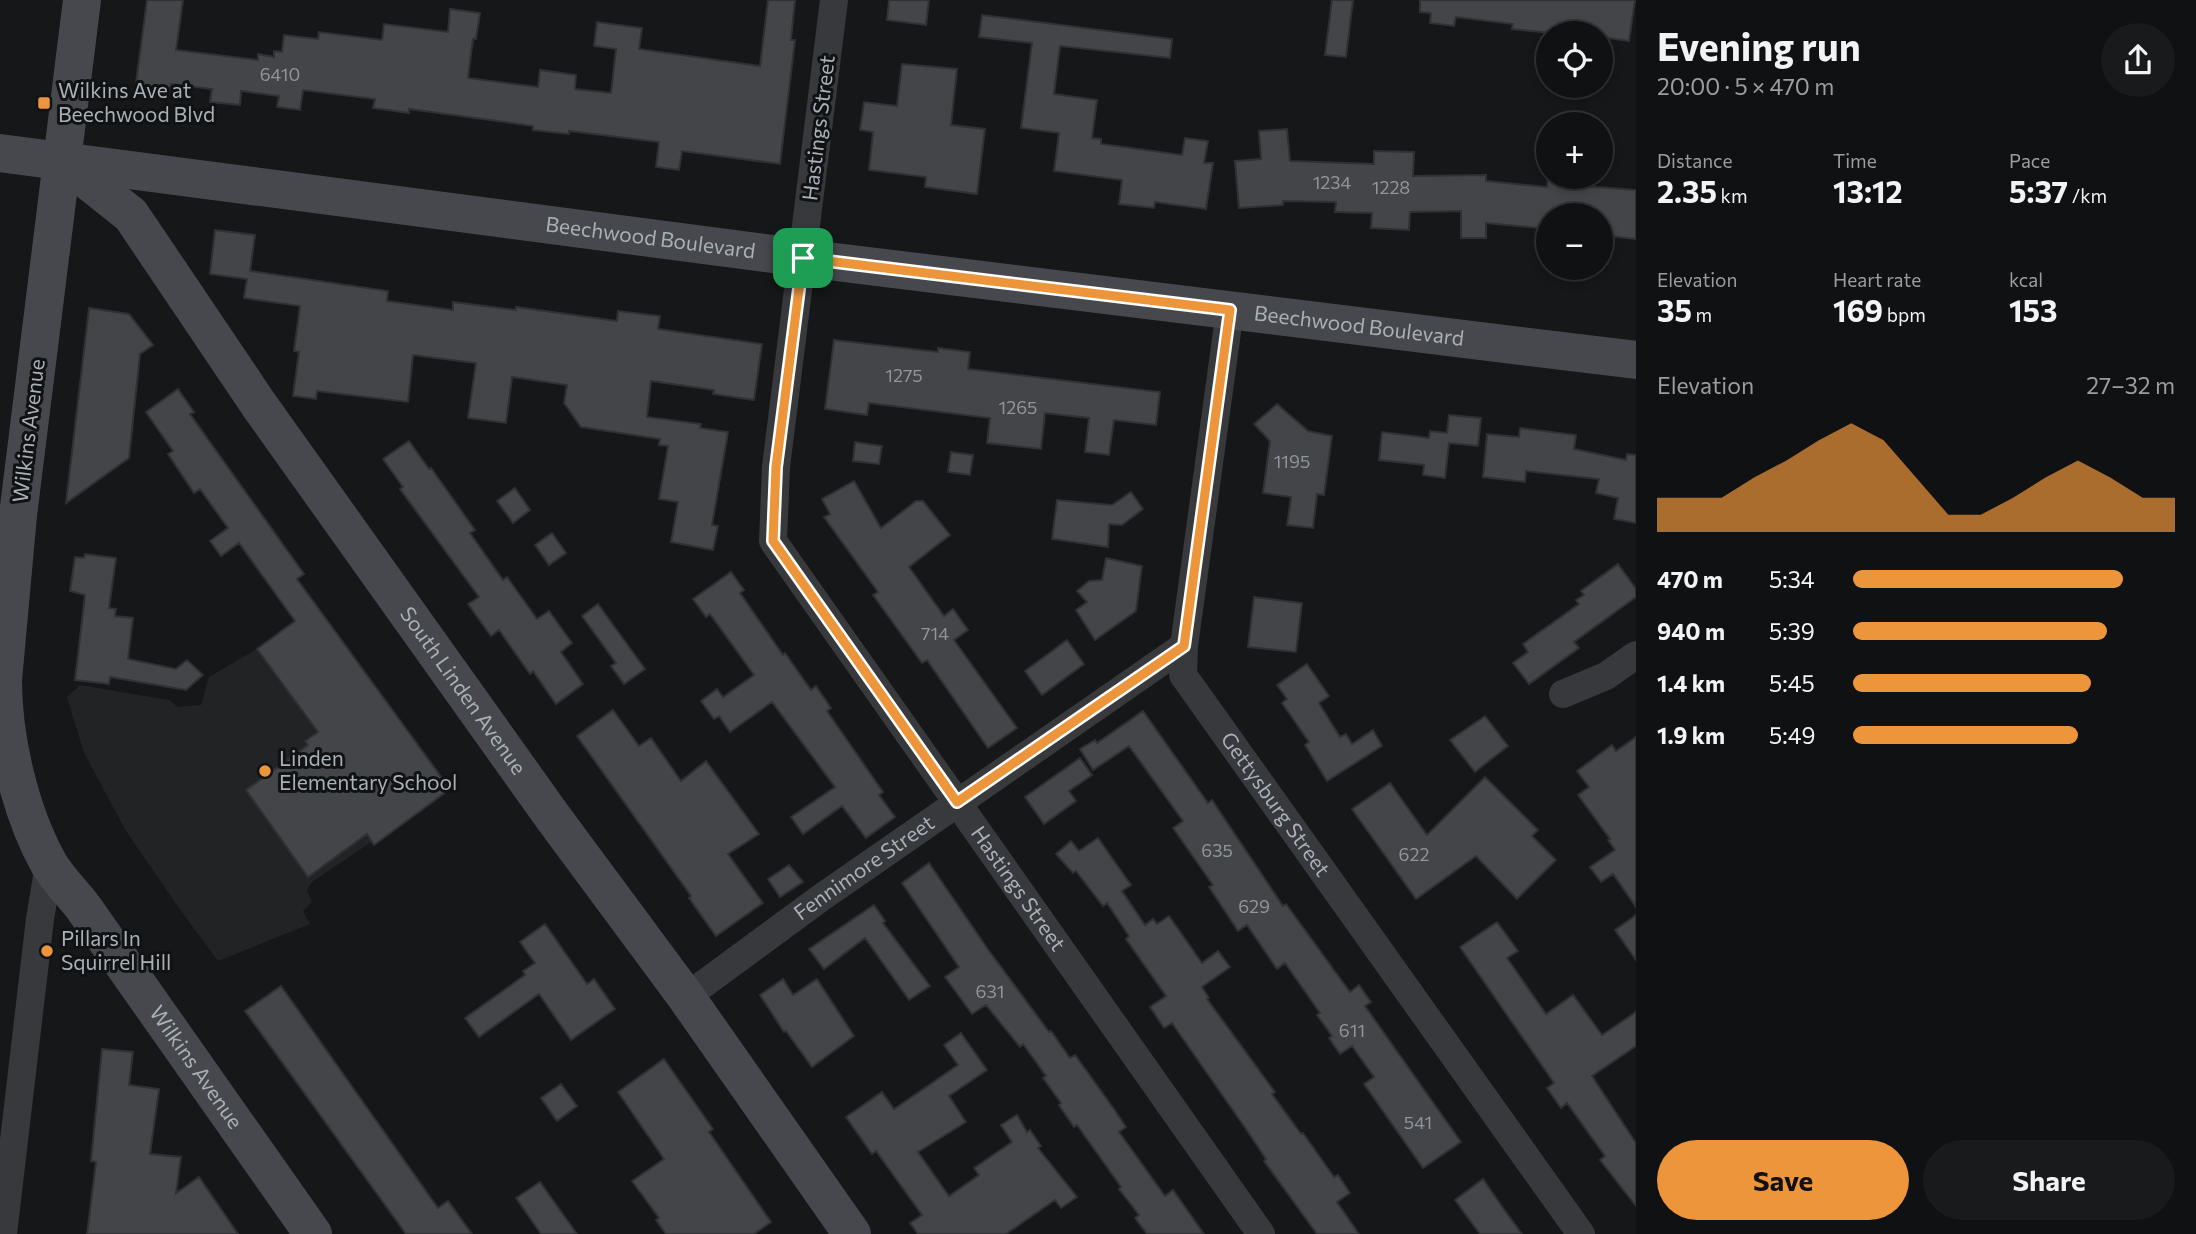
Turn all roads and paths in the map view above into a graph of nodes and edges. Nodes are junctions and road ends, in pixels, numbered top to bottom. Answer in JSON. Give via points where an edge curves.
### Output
{"nodes":[{"id":1,"x":82,"y":0,"type":"edge"},
{"id":2,"x":834,"y":0,"type":"edge"},
{"id":3,"x":0,"y":153,"type":"edge"},
{"id":4,"x":62,"y":160,"type":"junction"},
{"id":5,"x":803,"y":258,"type":"junction"},
{"id":6,"x":1230,"y":310,"type":"junction"},
{"id":7,"x":1636,"y":360,"type":"edge"},
{"id":8,"x":9,"y":514,"type":"edge"},
{"id":9,"x":1184,"y":646,"type":"junction"},
{"id":10,"x":1636,"y":655,"type":"edge"},
{"id":11,"x":1563,"y":694,"type":"dead end"},
{"id":12,"x":10,"y":799,"type":"edge"},
{"id":13,"x":957,"y":802,"type":"junction"},
{"id":14,"x":50,"y":865,"type":"junction"},
{"id":15,"x":686,"y":997,"type":"junction"},
{"id":16,"x":3,"y":1234,"type":"edge"},
{"id":17,"x":313,"y":1234,"type":"edge"},
{"id":18,"x":852,"y":1234,"type":"edge"},
{"id":19,"x":1261,"y":1234,"type":"edge"},
{"id":20,"x":1581,"y":1234,"type":"edge"}],
"edges":[{"from":1,"to":4,"type":"main road","name":"Wilkins Avenue"},
{"from":2,"to":5,"type":"street","name":"Hastings Street"},
{"from":3,"to":4,"type":"main road","name":"Beechwood Boulevard"},
{"from":4,"to":5,"type":"main road","name":"Beechwood Boulevard"},
{"from":4,"to":8,"type":"main road","name":"Wilkins Avenue"},
{"from":4,"to":15,"type":"main road","name":"South Linden Avenue","via":[[131,215],[259,405]]},
{"from":5,"to":6,"type":"main road","name":"Beechwood Boulevard"},
{"from":5,"to":13,"type":"street","name":"Hastings Street","via":[[776,467],[773,541]]},
{"from":6,"to":7,"type":"main road","name":"Beechwood Boulevard"},
{"from":6,"to":9,"type":"street","name":"Gettysburg Street"},
{"from":8,"to":12,"type":"main road","name":"Wilkins Avenue","via":[[3,706]]},
{"from":9,"to":13,"type":"street","name":"Fennimore Street"},
{"from":9,"to":20,"type":"street","name":"Gettysburg Street","via":[[1183,675]]},
{"from":10,"to":11,"type":"street","via":[[1606,676]]},
{"from":12,"to":14,"type":"main road","name":"Wilkins Avenue"},
{"from":13,"to":15,"type":"street","name":"Fennimore Street"},
{"from":13,"to":19,"type":"street","name":"Hastings Street"},
{"from":14,"to":16,"type":"street"},
{"from":14,"to":17,"type":"main road","name":"Wilkins Avenue"},
{"from":15,"to":18,"type":"main road","name":"South Linden Avenue"}]}
